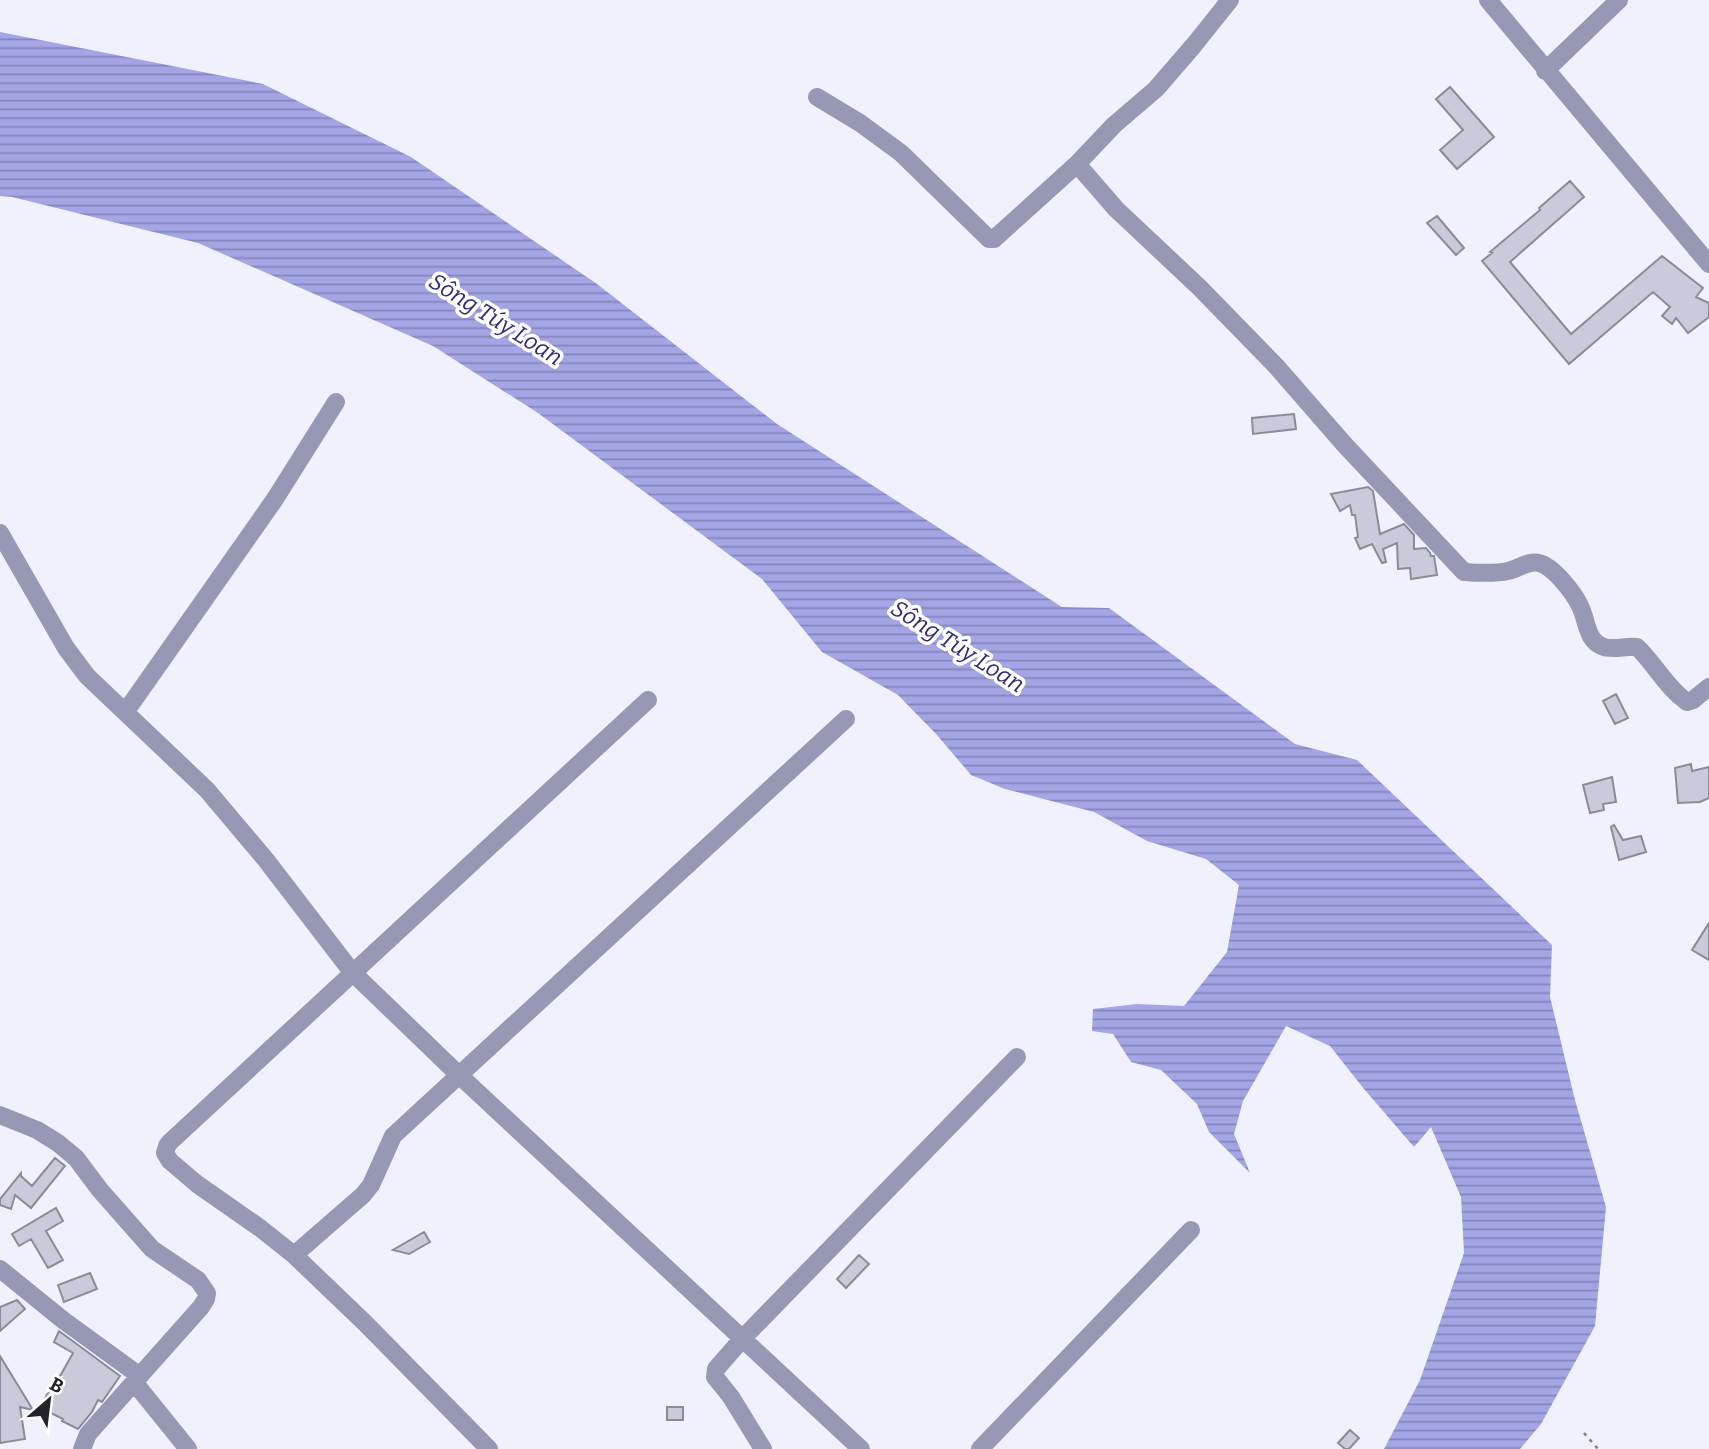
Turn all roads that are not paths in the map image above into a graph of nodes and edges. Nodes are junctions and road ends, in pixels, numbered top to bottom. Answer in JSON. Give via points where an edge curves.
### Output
{"nodes":[{"id":1,"x":1230,"y":0,"type":"edge"},
{"id":2,"x":1488,"y":0,"type":"edge"},
{"id":3,"x":1619,"y":0,"type":"edge"},
{"id":4,"x":1545,"y":71,"type":"junction"},
{"id":5,"x":817,"y":97,"type":"dead end"},
{"id":6,"x":1077,"y":164,"type":"junction"},
{"id":7,"x":1709,"y":264,"type":"edge"},
{"id":8,"x":336,"y":402,"type":"dead end"},
{"id":9,"x":0,"y":533,"type":"edge"},
{"id":10,"x":1709,"y":687,"type":"edge"},
{"id":11,"x":648,"y":700,"type":"dead end"},
{"id":12,"x":123,"y":710,"type":"junction"},
{"id":13,"x":846,"y":719,"type":"dead end"},
{"id":14,"x":352,"y":972,"type":"junction"},
{"id":15,"x":1017,"y":1057,"type":"dead end"},
{"id":16,"x":459,"y":1075,"type":"junction"},
{"id":17,"x":0,"y":1115,"type":"edge"},
{"id":18,"x":1191,"y":1230,"type":"dead end"},
{"id":19,"x":294,"y":1255,"type":"junction"},
{"id":20,"x":0,"y":1269,"type":"edge"},
{"id":21,"x":743,"y":1338,"type":"junction"},
{"id":22,"x":137,"y":1379,"type":"junction"},
{"id":23,"x":82,"y":1449,"type":"edge"},
{"id":24,"x":188,"y":1449,"type":"edge"},
{"id":25,"x":488,"y":1449,"type":"edge"},
{"id":26,"x":763,"y":1449,"type":"edge"},
{"id":27,"x":862,"y":1449,"type":"edge"},
{"id":28,"x":980,"y":1449,"type":"edge"}],
"edges":[{"from":1,"to":6,"type":"street","via":[[1156,89]]},
{"from":2,"to":4,"type":"street"},
{"from":3,"to":4,"type":"street"},
{"from":4,"to":7,"type":"street"},
{"from":5,"to":6,"type":"street","via":[[901,153],[989,239],[997,237]]},
{"from":6,"to":10,"type":"street","via":[[1116,209],[1276,366],[1464,572],[1542,564],[1580,605],[1589,634],[1597,643],[1637,647],[1668,687],[1687,702]]},
{"from":8,"to":12,"type":"street","via":[[275,499]]},
{"from":9,"to":12,"type":"street","via":[[66,648]]},
{"from":11,"to":14,"type":"street"},
{"from":12,"to":14,"type":"street","via":[[207,790]]},
{"from":13,"to":16,"type":"street"},
{"from":14,"to":16,"type":"street"},
{"from":14,"to":19,"type":"street","via":[[167,1146],[165,1153],[197,1184]]},
{"from":15,"to":21,"type":"street"},
{"from":16,"to":19,"type":"street","via":[[393,1136],[363,1195]]},
{"from":16,"to":21,"type":"street"},
{"from":17,"to":22,"type":"street","via":[[37,1130],[76,1158],[152,1249],[198,1280],[207,1293],[201,1307]]},
{"from":18,"to":28,"type":"street"},
{"from":19,"to":25,"type":"street"},
{"from":20,"to":22,"type":"street"},
{"from":21,"to":26,"type":"street","via":[[714,1373]]},
{"from":21,"to":27,"type":"street"},
{"from":22,"to":23,"type":"street","via":[[88,1434]]},
{"from":22,"to":24,"type":"street"}]}
